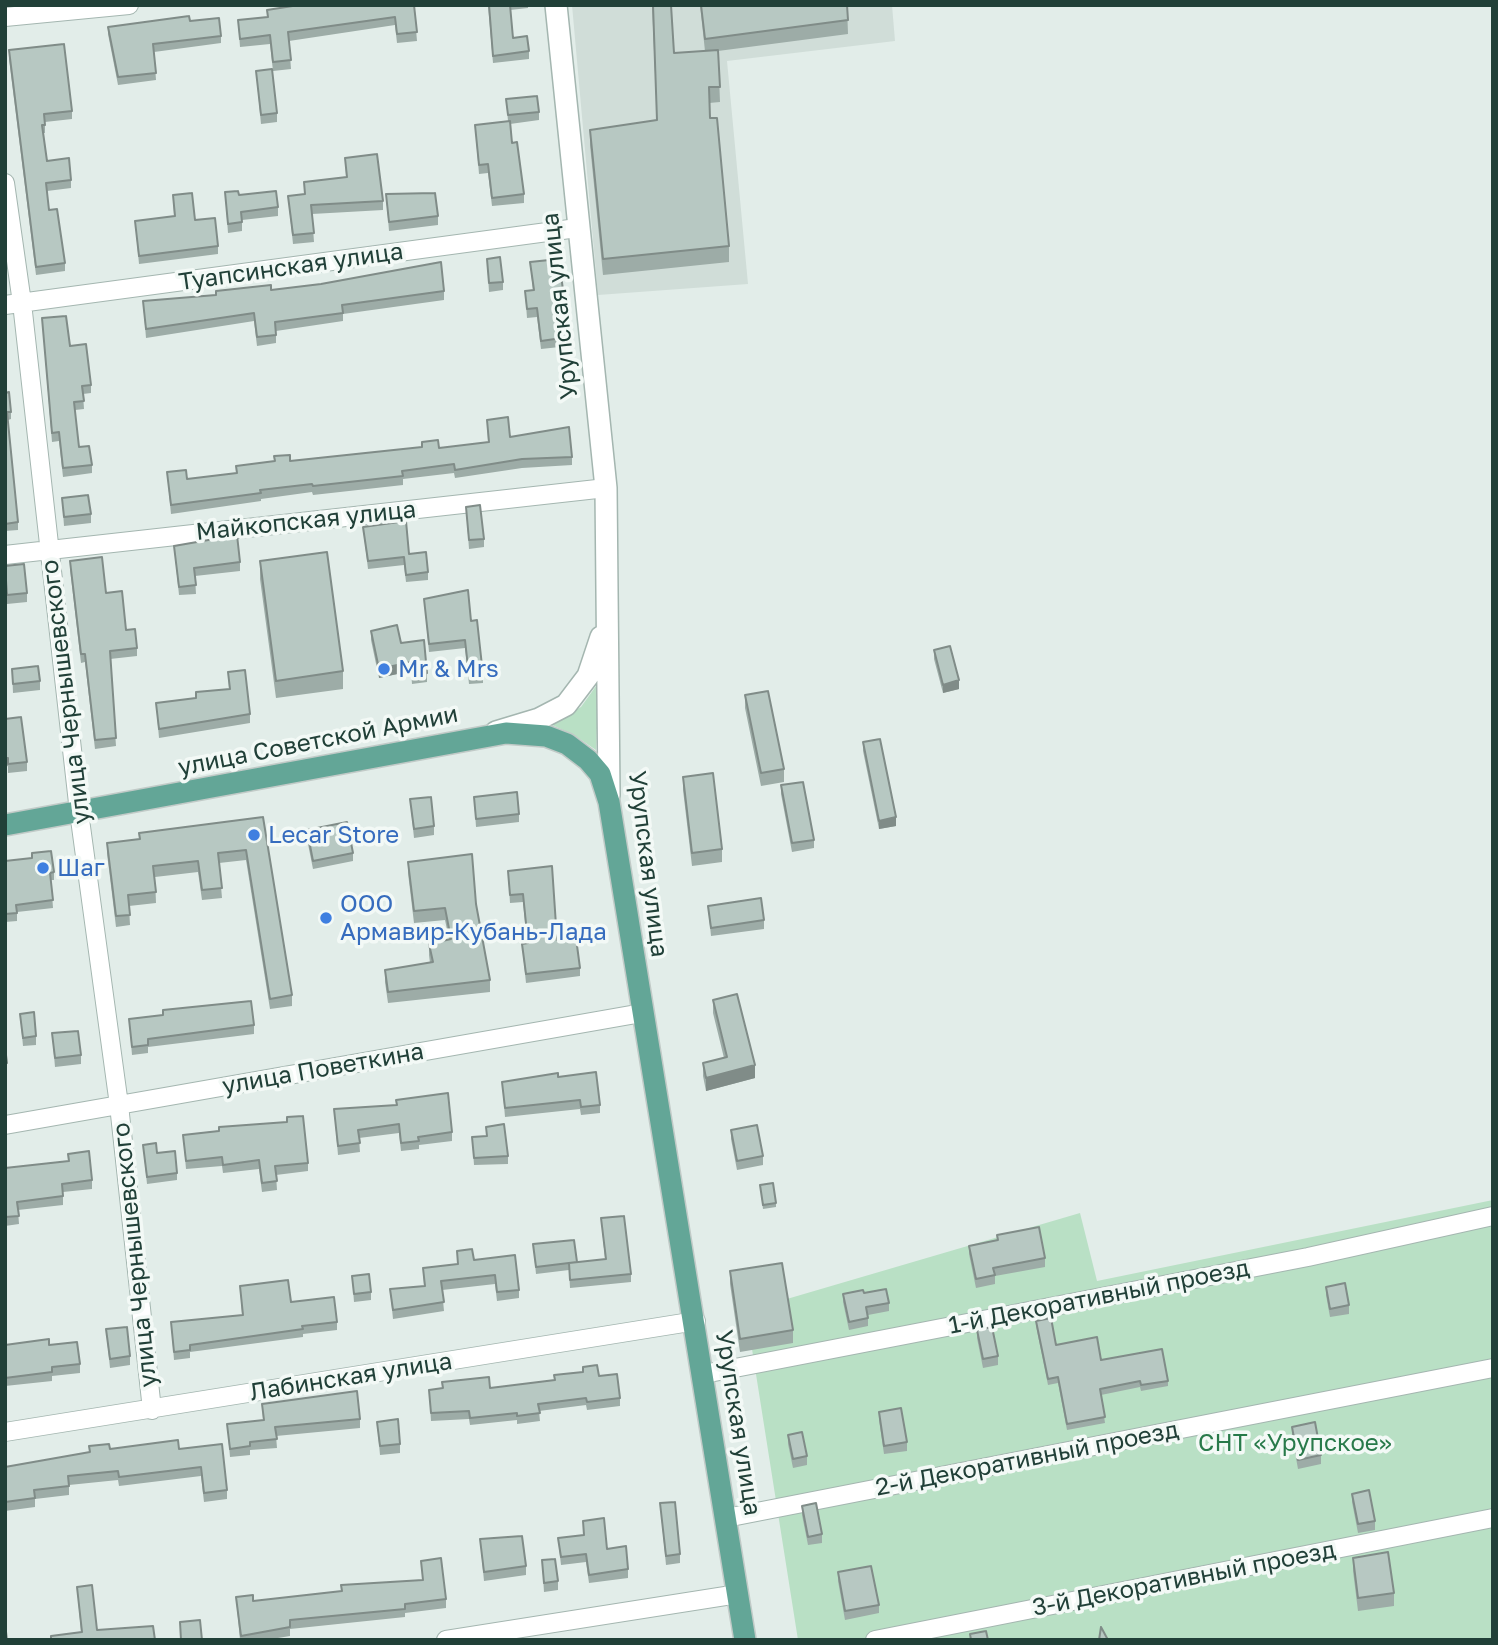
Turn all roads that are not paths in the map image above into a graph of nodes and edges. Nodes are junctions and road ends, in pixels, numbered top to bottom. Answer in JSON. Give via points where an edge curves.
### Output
{"nodes":[{"id":1,"x":130,"y":5,"type":"edge"},
{"id":2,"x":556,"y":5,"type":"edge"},
{"id":3,"x":5,"y":17,"type":"edge"},
{"id":4,"x":5,"y":183,"type":"edge"},
{"id":5,"x":577,"y":228,"type":"junction"},
{"id":6,"x":14,"y":304,"type":"edge"},
{"id":7,"x":607,"y":488,"type":"junction"},
{"id":8,"x":49,"y":550,"type":"junction"},
{"id":9,"x":5,"y":555,"type":"edge"},
{"id":10,"x":608,"y":604,"type":"junction"},
{"id":11,"x":479,"y":737,"type":"junction"},
{"id":12,"x":609,"y":802,"type":"junction"},
{"id":13,"x":79,"y":812,"type":"junction"},
{"id":14,"x":5,"y":825,"type":"edge"},
{"id":15,"x":642,"y":1013,"type":"junction"},
{"id":16,"x":119,"y":1105,"type":"junction"},
{"id":17,"x":5,"y":1125,"type":"edge"},
{"id":18,"x":1493,"y":1216,"type":"edge"},
{"id":19,"x":696,"y":1321,"type":"junction"},
{"id":20,"x":1493,"y":1368,"type":"edge"},
{"id":21,"x":704,"y":1374,"type":"junction"},
{"id":22,"x":152,"y":1410,"type":"junction"},
{"id":23,"x":5,"y":1432,"type":"edge"},
{"id":24,"x":726,"y":1518,"type":"junction"},
{"id":25,"x":1493,"y":1518,"type":"edge"},
{"id":26,"x":738,"y":1594,"type":"junction"},
{"id":27,"x":446,"y":1640,"type":"edge"},
{"id":28,"x":745,"y":1640,"type":"edge"},
{"id":29,"x":875,"y":1640,"type":"edge"}],
"edges":[{"from":1,"to":3,"type":"street"},
{"from":2,"to":5,"type":"street","name":"Урупская улица"},
{"from":4,"to":6,"type":"street","name":"улица Чернышевского"},
{"from":5,"to":6,"type":"street","name":"Туапсинская улица"},
{"from":5,"to":7,"type":"street","name":"Урупская улица"},
{"from":6,"to":8,"type":"street","name":"улица Чернышевского"},
{"from":7,"to":8,"type":"street","name":"Майкопская улица"},
{"from":7,"to":10,"type":"street","name":"Урупская улица"},
{"from":8,"to":9,"type":"street","name":"Майкопская улица"},
{"from":8,"to":13,"type":"street","name":"улица Чернышевского"},
{"from":10,"to":11,"type":"street","via":[[596,657],[578,693],[539,719]]},
{"from":10,"to":12,"type":"street","name":"Урупская улица"},
{"from":11,"to":12,"type":"main road","name":"улица Советской Армии","via":[[527,733],[567,744],[600,774]]},
{"from":11,"to":13,"type":"main road","name":"улица Советской Армии"},
{"from":12,"to":15,"type":"main road","name":"Урупская улица"},
{"from":13,"to":14,"type":"main road","name":"улица Советской Армии"},
{"from":13,"to":16,"type":"street","name":"улица Чернышевского"},
{"from":15,"to":16,"type":"street","name":"улица Поветкина"},
{"from":15,"to":19,"type":"main road","name":"Урупская улица"},
{"from":16,"to":17,"type":"street","name":"улица Поветкина"},
{"from":16,"to":22,"type":"street","name":"улица Чернышевского"},
{"from":18,"to":21,"type":"street","name":"1-й Декоративный проезд","via":[[1308,1257]]},
{"from":19,"to":21,"type":"main road","name":"Урупская улица"},
{"from":19,"to":22,"type":"street","name":"Лабинская улица"},
{"from":20,"to":24,"type":"street","name":"2-й Декоративный проезд"},
{"from":21,"to":24,"type":"main road","name":"Урупская улица"},
{"from":22,"to":23,"type":"street","name":"Лабинская улица"},
{"from":24,"to":26,"type":"main road","name":"Урупская улица"},
{"from":25,"to":29,"type":"street","name":"3-й Декоративный проезд"},
{"from":26,"to":27,"type":"street"},
{"from":26,"to":28,"type":"main road","name":"Урупская улица"}]}
